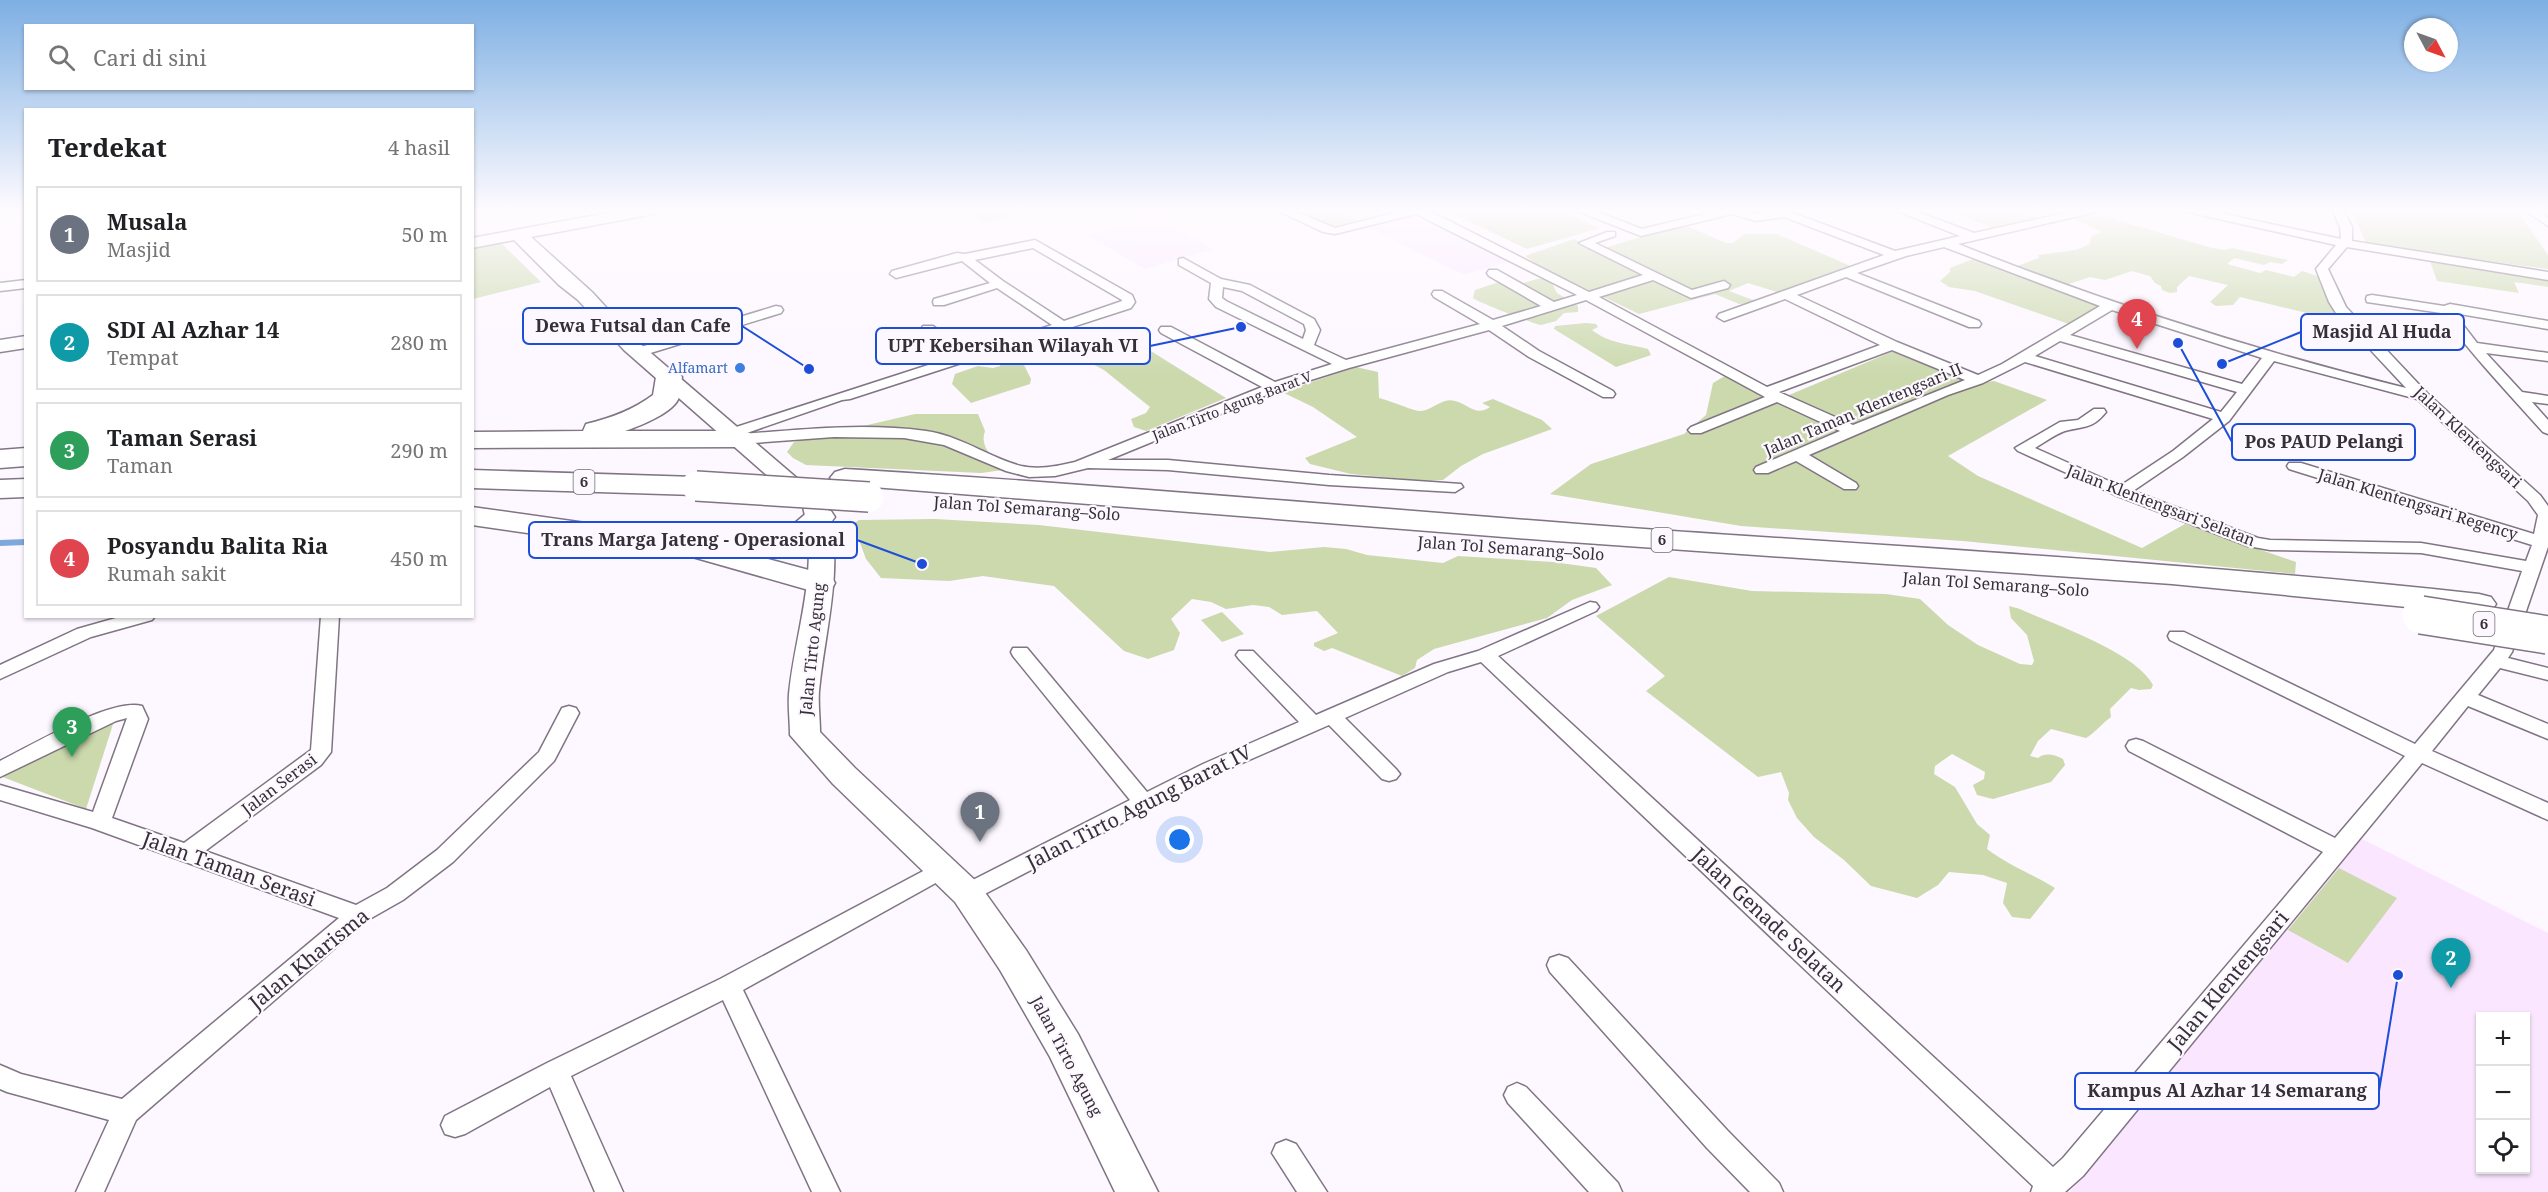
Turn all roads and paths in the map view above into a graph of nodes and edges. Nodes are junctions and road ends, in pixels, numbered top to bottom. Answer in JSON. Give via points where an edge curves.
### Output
{"nodes":[{"id":1,"x":549,"y":265,"type":"edge"},
{"id":2,"x":930,"y":265,"type":"edge"},
{"id":3,"x":973,"y":265,"type":"edge"},
{"id":4,"x":1070,"y":265,"type":"edge"},
{"id":5,"x":1188,"y":265,"type":"edge"},
{"id":6,"x":1527,"y":265,"type":"edge"},
{"id":7,"x":1630,"y":265,"type":"edge"},
{"id":8,"x":1873,"y":265,"type":"edge"},
{"id":9,"x":2001,"y":265,"type":"edge"},
{"id":10,"x":2326,"y":265,"type":"edge"},
{"id":11,"x":2478,"y":265,"type":"edge"},
{"id":12,"x":1493,"y":273,"type":"dead end"},
{"id":13,"x":896,"y":274,"type":"dead end"},
{"id":14,"x":1848,"y":274,"type":"junction"},
{"id":15,"x":1654,"y":276,"type":"junction"},
{"id":16,"x":2548,"y":276,"type":"edge"},
{"id":17,"x":1217,"y":282,"type":"junction"},
{"id":18,"x":24,"y":284,"type":"edge"},
{"id":19,"x":999,"y":285,"type":"junction"},
{"id":20,"x":1724,"y":285,"type":"dead end"},
{"id":21,"x":0,"y":287,"type":"edge"},
{"id":22,"x":1437,"y":294,"type":"dead end"},
{"id":23,"x":1587,"y":296,"type":"junction"},
{"id":24,"x":1788,"y":296,"type":"junction"},
{"id":25,"x":2373,"y":299,"type":"dead end"},
{"id":26,"x":939,"y":302,"type":"dead end"},
{"id":27,"x":2109,"y":306,"type":"junction"},
{"id":28,"x":1553,"y":307,"type":"junction"},
{"id":29,"x":776,"y":310,"type":"dead end"},
{"id":30,"x":2445,"y":310,"type":"junction"},
{"id":31,"x":1724,"y":317,"type":"dead end"},
{"id":32,"x":1974,"y":324,"type":"dead end"},
{"id":33,"x":1062,"y":325,"type":"junction"},
{"id":34,"x":1491,"y":325,"type":"junction"},
{"id":35,"x":2548,"y":325,"type":"edge"},
{"id":36,"x":928,"y":329,"type":"dead end"},
{"id":37,"x":1166,"y":330,"type":"dead end"},
{"id":38,"x":2058,"y":336,"type":"junction"},
{"id":39,"x":24,"y":339,"type":"edge"},
{"id":40,"x":1892,"y":345,"type":"junction"},
{"id":41,"x":0,"y":346,"type":"edge"},
{"id":42,"x":1307,"y":346,"type":"junction"},
{"id":43,"x":2474,"y":347,"type":"junction"},
{"id":44,"x":639,"y":352,"type":"junction"},
{"id":45,"x":965,"y":356,"type":"junction"},
{"id":46,"x":2023,"y":357,"type":"junction"},
{"id":47,"x":2270,"y":357,"type":"junction"},
{"id":48,"x":2548,"y":357,"type":"edge"},
{"id":49,"x":1344,"y":365,"type":"junction"},
{"id":50,"x":669,"y":377,"type":"junction"},
{"id":51,"x":1978,"y":380,"type":"junction"},
{"id":52,"x":1274,"y":387,"type":"junction"},
{"id":53,"x":2247,"y":390,"type":"junction"},
{"id":54,"x":1608,"y":394,"type":"dead end"},
{"id":55,"x":1772,"y":394,"type":"junction"},
{"id":56,"x":2422,"y":396,"type":"junction"},
{"id":57,"x":2517,"y":396,"type":"junction"},
{"id":58,"x":837,"y":399,"type":"junction"},
{"id":59,"x":2548,"y":400,"type":"edge"},
{"id":60,"x":2099,"y":412,"type":"dead end"},
{"id":61,"x":2224,"y":418,"type":"junction"},
{"id":62,"x":2548,"y":429,"type":"edge"},
{"id":63,"x":1696,"y":430,"type":"dead end"},
{"id":64,"x":1853,"y":431,"type":"junction"},
{"id":65,"x":813,"y":432,"type":"junction"},
{"id":66,"x":736,"y":436,"type":"junction"},
{"id":67,"x":474,"y":440,"type":"edge"},
{"id":68,"x":551,"y":440,"type":"junction"},
{"id":69,"x":1797,"y":455,"type":"junction"},
{"id":70,"x":24,"y":457,"type":"edge"},
{"id":71,"x":0,"y":459,"type":"edge"},
{"id":72,"x":474,"y":460,"type":"edge"},
{"id":73,"x":1080,"y":465,"type":"junction"},
{"id":74,"x":2295,"y":466,"type":"dead end"},
{"id":75,"x":24,"y":470,"type":"edge"},
{"id":76,"x":1762,"y":470,"type":"dead end"},
{"id":77,"x":0,"y":471,"type":"edge"},
{"id":78,"x":686,"y":477,"type":"junction"},
{"id":79,"x":474,"y":479,"type":"edge"},
{"id":80,"x":1850,"y":486,"type":"dead end"},
{"id":81,"x":857,"y":487,"type":"junction"},
{"id":82,"x":1455,"y":487,"type":"dead end"},
{"id":83,"x":24,"y":488,"type":"edge"},
{"id":84,"x":0,"y":489,"type":"edge"},
{"id":85,"x":2121,"y":492,"type":"junction"},
{"id":86,"x":2541,"y":498,"type":"edge"},
{"id":87,"x":0,"y":500,"type":"edge"},
{"id":88,"x":24,"y":500,"type":"edge"},
{"id":89,"x":474,"y":516,"type":"edge"},
{"id":90,"x":820,"y":517,"type":"junction"},
{"id":91,"x":2541,"y":542,"type":"junction"},
{"id":92,"x":692,"y":547,"type":"junction"},
{"id":93,"x":2531,"y":567,"type":"junction"},
{"id":94,"x":819,"y":583,"type":"junction"},
{"id":95,"x":1590,"y":607,"type":"dead end"},
{"id":96,"x":2548,"y":614,"type":"edge"},
{"id":97,"x":140,"y":618,"type":"edge"},
{"id":98,"x":330,"y":618,"type":"edge"},
{"id":99,"x":2548,"y":635,"type":"edge"},
{"id":100,"x":2177,"y":636,"type":"dead end"},
{"id":101,"x":1020,"y":652,"type":"dead end"},
{"id":102,"x":1246,"y":655,"type":"dead end"},
{"id":103,"x":1485,"y":655,"type":"junction"},
{"id":104,"x":2496,"y":661,"type":"junction"},
{"id":105,"x":0,"y":673,"type":"edge"},
{"id":106,"x":2548,"y":674,"type":"edge"},
{"id":107,"x":2466,"y":698,"type":"junction"},
{"id":108,"x":569,"y":713,"type":"dead end"},
{"id":109,"x":1331,"y":715,"type":"junction"},
{"id":110,"x":1312,"y":723,"type":"junction"},
{"id":111,"x":2548,"y":732,"type":"edge"},
{"id":112,"x":2136,"y":746,"type":"dead end"},
{"id":113,"x":2419,"y":754,"type":"junction"},
{"id":114,"x":0,"y":770,"type":"edge"},
{"id":115,"x":1389,"y":774,"type":"dead end"},
{"id":116,"x":0,"y":792,"type":"edge"},
{"id":117,"x":1144,"y":803,"type":"junction"},
{"id":118,"x":2548,"y":812,"type":"edge"},
{"id":119,"x":100,"y":822,"type":"junction"},
{"id":120,"x":2339,"y":850,"type":"junction"},
{"id":121,"x":185,"y":854,"type":"junction"},
{"id":122,"x":942,"y":869,"type":"junction"},
{"id":123,"x":967,"y":893,"type":"junction"},
{"id":124,"x":358,"y":915,"type":"junction"},
{"id":125,"x":1559,"y":965,"type":"dead end"},
{"id":126,"x":729,"y":986,"type":"junction"},
{"id":127,"x":556,"y":1071,"type":"junction"},
{"id":128,"x":5,"y":1082,"type":"edge"},
{"id":129,"x":1516,"y":1095,"type":"dead end"},
{"id":130,"x":126,"y":1112,"type":"junction"},
{"id":131,"x":455,"y":1125,"type":"dead end"},
{"id":132,"x":1286,"y":1153,"type":"dead end"},
{"id":133,"x":2048,"y":1189,"type":"edge"},
{"id":134,"x":90,"y":1192,"type":"edge"},
{"id":135,"x":609,"y":1192,"type":"edge"},
{"id":136,"x":826,"y":1192,"type":"edge"},
{"id":137,"x":1137,"y":1192,"type":"edge"},
{"id":138,"x":1313,"y":1192,"type":"edge"},
{"id":139,"x":1608,"y":1192,"type":"edge"},
{"id":140,"x":1769,"y":1192,"type":"edge"}],
"edges":[{"from":1,"to":44,"type":"main road"},
{"from":2,"to":13,"type":"street"},
{"from":3,"to":19,"type":"street"},
{"from":4,"to":33,"type":"street","via":[[1129,302]]},
{"from":5,"to":17,"type":"street"},
{"from":6,"to":23,"type":"street"},
{"from":7,"to":15,"type":"street"},
{"from":8,"to":14,"type":"street"},
{"from":9,"to":27,"type":"street"},
{"from":10,"to":56,"type":"street","name":"Jalan Klentengsari","via":[[2322,269],[2334,302]]},
{"from":11,"to":16,"type":"street"},
{"from":12,"to":28,"type":"street"},
{"from":14,"to":24,"type":"street"},
{"from":14,"to":32,"type":"street"},
{"from":15,"to":20,"type":"street","via":[[1692,294]]},
{"from":15,"to":23,"type":"street","name":"Jalan Tirto Agung Barat V"},
{"from":17,"to":42,"type":"street","via":[[1214,295],[1221,304]]},
{"from":17,"to":42,"type":"street","via":[[1246,288],[1309,322],[1313,330]]},
{"from":18,"to":21,"type":"street"},
{"from":19,"to":26,"type":"street"},
{"from":19,"to":33,"type":"street"},
{"from":22,"to":34,"type":"street"},
{"from":23,"to":28,"type":"street","name":"Jalan Tirto Agung Barat V"},
{"from":23,"to":55,"type":"street"},
{"from":24,"to":31,"type":"street"},
{"from":24,"to":40,"type":"street","name":"Jalan Taman Klentengsari II"},
{"from":25,"to":30,"type":"street"},
{"from":27,"to":38,"type":"street","name":"Jalan Taman Klentengsari II"},
{"from":27,"to":47,"type":"street"},
{"from":28,"to":34,"type":"street","name":"Jalan Tirto Agung Barat V"},
{"from":29,"to":44,"type":"street"},
{"from":30,"to":35,"type":"street"},
{"from":30,"to":43,"type":"street"},
{"from":33,"to":45,"type":"street"},
{"from":34,"to":49,"type":"street","name":"Jalan Tirto Agung Barat V"},
{"from":34,"to":54,"type":"street","via":[[1534,354]]},
{"from":36,"to":45,"type":"street"},
{"from":37,"to":52,"type":"street"},
{"from":38,"to":46,"type":"street","name":"Jalan Taman Klentengsari II"},
{"from":38,"to":53,"type":"street"},
{"from":39,"to":41,"type":"main road"},
{"from":40,"to":51,"type":"street","name":"Jalan Taman Klentengsari II"},
{"from":40,"to":55,"type":"street"},
{"from":42,"to":49,"type":"street"},
{"from":43,"to":48,"type":"street"},
{"from":43,"to":57,"type":"street"},
{"from":44,"to":50,"type":"main road"},
{"from":45,"to":58,"type":"street"},
{"from":46,"to":51,"type":"street","name":"Jalan Taman Klentengsari II"},
{"from":46,"to":61,"type":"street"},
{"from":47,"to":53,"type":"street"},
{"from":47,"to":56,"type":"street"},
{"from":49,"to":52,"type":"street","name":"Jalan Tirto Agung Barat V"},
{"from":50,"to":66,"type":"main road"},
{"from":50,"to":68,"type":"highway","via":[[666,398],[653,409],[609,428]]},
{"from":51,"to":64,"type":"street","name":"Jalan Taman Klentengsari II"},
{"from":52,"to":73,"type":"street","name":"Jalan Tirto Agung Barat V"},
{"from":53,"to":61,"type":"street"},
{"from":55,"to":63,"type":"street"},
{"from":55,"to":64,"type":"street"},
{"from":56,"to":86,"type":"street","name":"Jalan Klentengsari"},
{"from":57,"to":59,"type":"street"},
{"from":57,"to":62,"type":"street"},
{"from":58,"to":65,"type":"street"},
{"from":58,"to":66,"type":"street"},
{"from":60,"to":85,"type":"street","name":"Jalan Klentengsari Selatan","via":[[2081,425],[2067,424],[2023,448]]},
{"from":61,"to":85,"type":"street"},
{"from":64,"to":69,"type":"street","name":"Jalan Taman Klentengsari II"},
{"from":65,"to":66,"type":"street","name":"Jalan Tirto Agung Barat V"},
{"from":65,"to":73,"type":"street","name":"Jalan Tirto Agung Barat V","via":[[897,433],[946,439],[1014,469],[1039,472]]},
{"from":66,"to":68,"type":"highway"},
{"from":66,"to":90,"type":"main road","via":[[814,504]]},
{"from":67,"to":68,"type":"highway"},
{"from":69,"to":76,"type":"street","name":"Jalan Taman Klentengsari II"},
{"from":69,"to":80,"type":"street"},
{"from":70,"to":71,"type":"highway"},
{"from":72,"to":78,"type":"highway","name":"Jalan Tol Semarang–Solo","number":"6","via":[[566,462]]},
{"from":73,"to":82,"type":"street","name":"Jalan Tirto Agung Barat V","via":[[1168,465]]},
{"from":74,"to":91,"type":"street","name":"Jalan Klentengsari Regency"},
{"from":75,"to":77,"type":"highway"},
{"from":78,"to":79,"type":"highway","name":"Jalan Tol Semarang–Solo","number":"6"},
{"from":78,"to":81,"type":"highway","name":"Jalan Tol Semarang–Solo","number":"6","bridge":true},
{"from":81,"to":96,"type":"highway","name":"Jalan Tol Semarang–Solo","number":"6","via":[[1003,486],[1439,524],[2308,585]]},
{"from":81,"to":99,"type":"highway","name":"Jalan Tol Semarang–Solo","number":"6","bridge":true,"via":[[1420,541],[2305,604],[2421,615]]},
{"from":83,"to":84,"type":"highway"},
{"from":85,"to":93,"type":"street","name":"Jalan Klentengsari Selatan","via":[[2270,545],[2421,548]]},
{"from":86,"to":91,"type":"street","name":"Jalan Klentengsari","via":[[2546,515]]},
{"from":87,"to":88,"type":"highway"},
{"from":89,"to":92,"type":"highway"},
{"from":90,"to":92,"type":"highway","via":[[799,538],[769,549],[753,552]]},
{"from":90,"to":94,"type":"main road","name":"Jalan Tirto Agung"},
{"from":91,"to":93,"type":"street","name":"Jalan Klentengsari"},
{"from":92,"to":94,"type":"highway"},
{"from":93,"to":104,"type":"street","name":"Jalan Klentengsari","via":[[2503,652]]},
{"from":94,"to":122,"type":"main road","name":"Jalan Tirto Agung","via":[[804,696],[805,735]]},
{"from":95,"to":103,"type":"street","name":"Jalan Tirto Agung Barat IV"},
{"from":97,"to":105,"type":"street","via":[[84,633]]},
{"from":98,"to":121,"type":"street","name":"Jalan Serasi","via":[[321,752]]},
{"from":100,"to":113,"type":"street"},
{"from":101,"to":117,"type":"street"},
{"from":102,"to":110,"type":"street"},
{"from":103,"to":109,"type":"street","name":"Jalan Tirto Agung Barat IV","via":[[1441,668]]},
{"from":103,"to":133,"type":"street","name":"Jalan Genade Selatan"},
{"from":104,"to":106,"type":"street"},
{"from":104,"to":107,"type":"street","name":"Jalan Klentengsari"},
{"from":107,"to":111,"type":"street"},
{"from":107,"to":113,"type":"street","name":"Jalan Klentengsari"},
{"from":108,"to":124,"type":"street","name":"Jalan Kharisma","via":[[547,756],[445,856],[395,894]]},
{"from":109,"to":110,"type":"street","name":"Jalan Tirto Agung Barat IV"},
{"from":109,"to":115,"type":"street"},
{"from":110,"to":117,"type":"street","name":"Jalan Tirto Agung Barat IV"},
{"from":112,"to":120,"type":"street"},
{"from":113,"to":118,"type":"street"},
{"from":113,"to":120,"type":"street","name":"Jalan Klentengsari"},
{"from":114,"to":119,"type":"street","via":[[109,716],[135,711],[138,719]]},
{"from":116,"to":119,"type":"street","name":"Jalan Taman Serasi"},
{"from":117,"to":123,"type":"street","name":"Jalan Tirto Agung Barat IV"},
{"from":119,"to":121,"type":"street","name":"Jalan Taman Serasi"},
{"from":120,"to":133,"type":"street","name":"Jalan Klentengsari","via":[[2073,1167]]},
{"from":121,"to":124,"type":"street","name":"Jalan Taman Serasi"},
{"from":122,"to":123,"type":"main road","name":"Jalan Tirto Agung"},
{"from":122,"to":126,"type":"street"},
{"from":123,"to":137,"type":"main road","name":"Jalan Tirto Agung","via":[[1064,1046]]},
{"from":124,"to":130,"type":"street","name":"Jalan Kharisma"},
{"from":125,"to":140,"type":"street"},
{"from":126,"to":127,"type":"street"},
{"from":126,"to":136,"type":"street"},
{"from":127,"to":131,"type":"street"},
{"from":127,"to":135,"type":"street"},
{"from":128,"to":130,"type":"street"},
{"from":129,"to":139,"type":"street"},
{"from":130,"to":134,"type":"street","name":"Jalan Kharisma"},
{"from":132,"to":138,"type":"street"}]}
